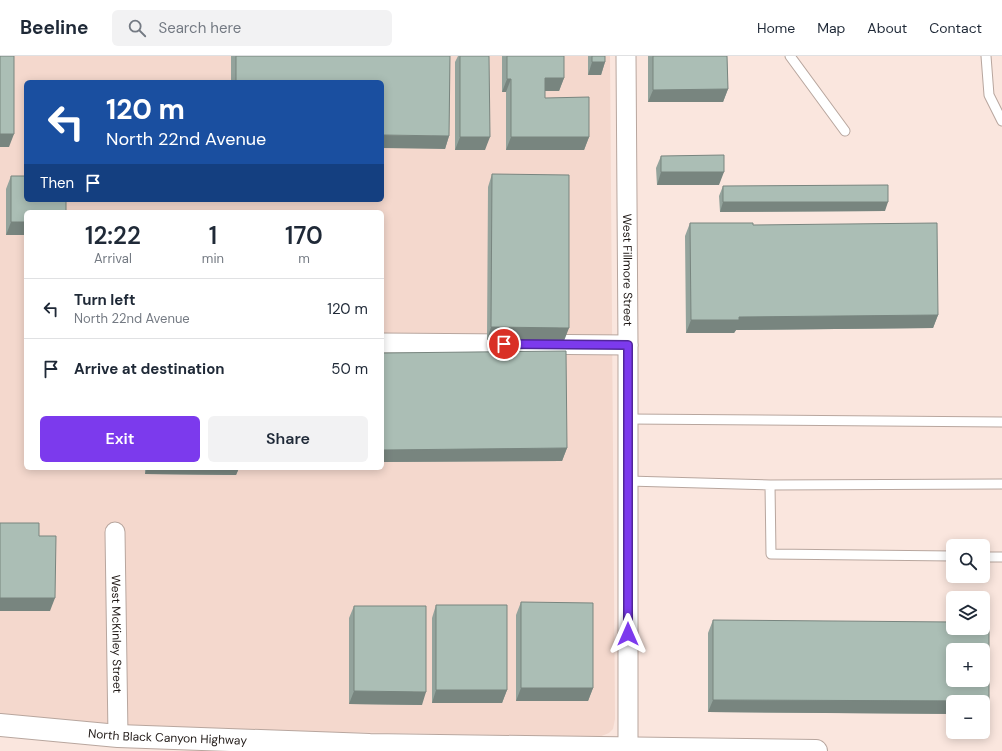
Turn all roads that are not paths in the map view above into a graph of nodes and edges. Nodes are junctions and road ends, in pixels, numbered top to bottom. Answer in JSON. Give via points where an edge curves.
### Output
{"nodes":[{"id":1,"x":626,"y":56,"type":"edge"},
{"id":2,"x":790,"y":56,"type":"edge"},
{"id":3,"x":986,"y":56,"type":"edge"},
{"id":4,"x":1002,"y":121,"type":"edge"},
{"id":5,"x":845,"y":132,"type":"dead end"},
{"id":6,"x":384,"y":343,"type":"edge"},
{"id":7,"x":628,"y":345,"type":"junction"},
{"id":8,"x":628,"y":419,"type":"junction"},
{"id":9,"x":1002,"y":422,"type":"edge"},
{"id":10,"x":628,"y":481,"type":"junction"},
{"id":11,"x":1002,"y":484,"type":"edge"},
{"id":12,"x":770,"y":485,"type":"junction"},
{"id":13,"x":115,"y":532,"type":"dead end"},
{"id":14,"x":946,"y":556,"type":"edge"},
{"id":15,"x":990,"y":557,"type":"edge"},
{"id":16,"x":1002,"y":557,"type":"edge"},
{"id":17,"x":0,"y":725,"type":"edge"},
{"id":18,"x":118,"y":736,"type":"junction"},
{"id":19,"x":628,"y":748,"type":"junction"},
{"id":20,"x":816,"y":751,"type":"edge"}],
"edges":[{"from":1,"to":7,"type":"street","name":"West Fillmore Street"},
{"from":2,"to":5,"type":"lane"},
{"from":3,"to":4,"type":"lane","via":[[989,95]]},
{"from":6,"to":7,"type":"street"},
{"from":7,"to":8,"type":"street","name":"West Fillmore Street"},
{"from":8,"to":9,"type":"lane"},
{"from":8,"to":10,"type":"street","name":"West Fillmore Street"},
{"from":10,"to":12,"type":"lane"},
{"from":10,"to":19,"type":"street","name":"West Fillmore Street"},
{"from":11,"to":12,"type":"lane"},
{"from":12,"to":14,"type":"lane","via":[[770,554]]},
{"from":13,"to":18,"type":"street","name":"West McKinley Street"},
{"from":15,"to":16,"type":"lane"},
{"from":17,"to":18,"type":"main road","name":"North Black Canyon Highway"},
{"from":18,"to":19,"type":"main road","name":"North Black Canyon Highway","via":[[370,744]]},
{"from":19,"to":20,"type":"main road","name":"North Black Canyon Highway"}]}
